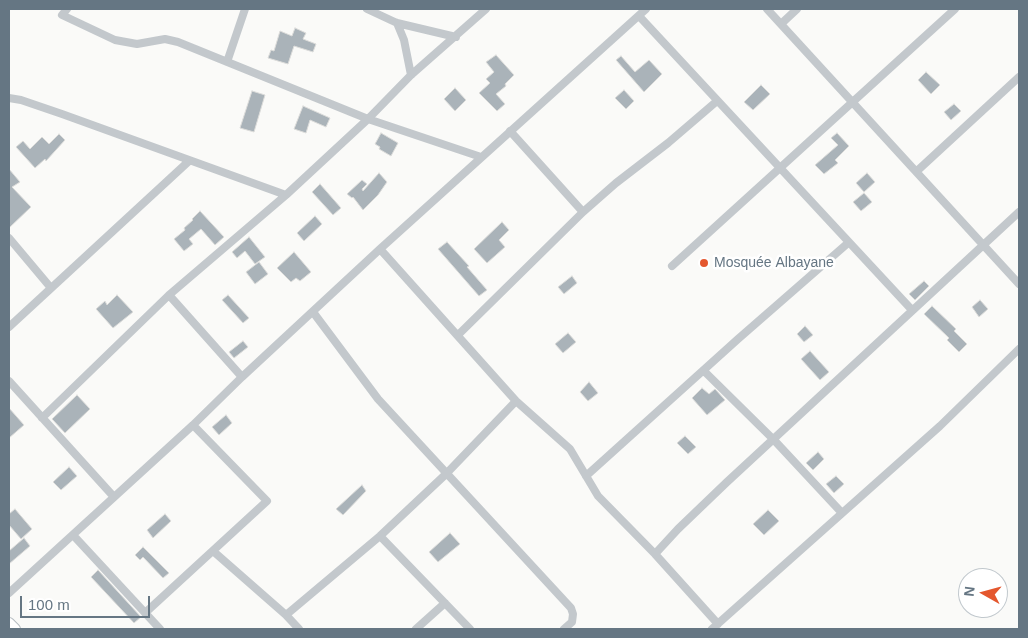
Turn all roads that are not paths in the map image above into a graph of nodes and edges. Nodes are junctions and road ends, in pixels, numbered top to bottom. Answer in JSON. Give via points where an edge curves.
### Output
{"nodes":[{"id":1,"x":67,"y":9,"type":"edge"},
{"id":2,"x":245,"y":9,"type":"edge"},
{"id":3,"x":371,"y":9,"type":"edge"},
{"id":4,"x":486,"y":9,"type":"edge"},
{"id":5,"x":646,"y":9,"type":"edge"},
{"id":6,"x":767,"y":9,"type":"edge"},
{"id":7,"x":797,"y":9,"type":"edge"},
{"id":8,"x":955,"y":9,"type":"edge"},
{"id":9,"x":639,"y":16,"type":"junction"},
{"id":10,"x":396,"y":23,"type":"junction"},
{"id":11,"x":781,"y":24,"type":"junction"},
{"id":12,"x":456,"y":37,"type":"junction"},
{"id":13,"x":227,"y":62,"type":"junction"},
{"id":14,"x":411,"y":75,"type":"junction"},
{"id":15,"x":1019,"y":77,"type":"edge"},
{"id":16,"x":9,"y":98,"type":"edge"},
{"id":17,"x":717,"y":101,"type":"junction"},
{"id":18,"x":853,"y":102,"type":"junction"},
{"id":19,"x":368,"y":119,"type":"junction"},
{"id":20,"x":510,"y":131,"type":"junction"},
{"id":21,"x":481,"y":158,"type":"junction"},
{"id":22,"x":188,"y":161,"type":"junction"},
{"id":23,"x":780,"y":168,"type":"junction"},
{"id":24,"x":917,"y":171,"type":"junction"},
{"id":25,"x":286,"y":195,"type":"junction"},
{"id":26,"x":583,"y":212,"type":"junction"},
{"id":27,"x":1019,"y":212,"type":"edge"},
{"id":28,"x":9,"y":238,"type":"edge"},
{"id":29,"x":848,"y":243,"type":"junction"},
{"id":30,"x":984,"y":244,"type":"junction"},
{"id":31,"x":380,"y":250,"type":"junction"},
{"id":32,"x":672,"y":266,"type":"dead end"},
{"id":33,"x":1019,"y":284,"type":"edge"},
{"id":34,"x":51,"y":288,"type":"junction"},
{"id":35,"x":170,"y":295,"type":"junction"},
{"id":36,"x":912,"y":310,"type":"junction"},
{"id":37,"x":313,"y":312,"type":"junction"},
{"id":38,"x":9,"y":326,"type":"edge"},
{"id":39,"x":458,"y":335,"type":"junction"},
{"id":40,"x":1019,"y":348,"type":"edge"},
{"id":41,"x":704,"y":371,"type":"junction"},
{"id":42,"x":242,"y":377,"type":"junction"},
{"id":43,"x":9,"y":381,"type":"edge"},
{"id":44,"x":516,"y":401,"type":"junction"},
{"id":45,"x":42,"y":418,"type":"junction"},
{"id":46,"x":194,"y":425,"type":"junction"},
{"id":47,"x":774,"y":440,"type":"junction"},
{"id":48,"x":446,"y":474,"type":"junction"},
{"id":49,"x":586,"y":476,"type":"junction"},
{"id":50,"x":114,"y":497,"type":"junction"},
{"id":51,"x":842,"y":513,"type":"junction"},
{"id":52,"x":73,"y":535,"type":"junction"},
{"id":53,"x":380,"y":536,"type":"junction"},
{"id":54,"x":213,"y":551,"type":"junction"},
{"id":55,"x":655,"y":554,"type":"junction"},
{"id":56,"x":9,"y":593,"type":"edge"},
{"id":57,"x":445,"y":603,"type":"junction"},
{"id":58,"x":145,"y":613,"type":"junction"},
{"id":59,"x":286,"y":615,"type":"junction"},
{"id":60,"x":9,"y":623,"type":"edge"},
{"id":61,"x":715,"y":627,"type":"edge"},
{"id":62,"x":15,"y":629,"type":"edge"},
{"id":63,"x":160,"y":629,"type":"edge"},
{"id":64,"x":299,"y":629,"type":"edge"},
{"id":65,"x":416,"y":629,"type":"edge"},
{"id":66,"x":470,"y":629,"type":"edge"},
{"id":67,"x":564,"y":629,"type":"edge"}],
"edges":[{"from":1,"to":13,"type":"street","via":[[62,15],[115,40],[137,44],[168,39]]},
{"from":2,"to":13,"type":"street"},
{"from":3,"to":10,"type":"street"},
{"from":4,"to":12,"type":"street"},
{"from":5,"to":9,"type":"street"},
{"from":6,"to":11,"type":"street"},
{"from":7,"to":11,"type":"street"},
{"from":8,"to":18,"type":"street"},
{"from":9,"to":17,"type":"street"},
{"from":9,"to":20,"type":"street"},
{"from":10,"to":12,"type":"street"},
{"from":10,"to":14,"type":"street","via":[[404,40]]},
{"from":11,"to":18,"type":"street"},
{"from":12,"to":14,"type":"street"},
{"from":13,"to":19,"type":"street"},
{"from":14,"to":19,"type":"street"},
{"from":15,"to":24,"type":"street"},
{"from":16,"to":22,"type":"street","via":[[62,114]]},
{"from":17,"to":23,"type":"street"},
{"from":17,"to":26,"type":"street"},
{"from":18,"to":23,"type":"street"},
{"from":18,"to":24,"type":"street"},
{"from":19,"to":21,"type":"street"},
{"from":19,"to":25,"type":"street"},
{"from":20,"to":21,"type":"street"},
{"from":20,"to":26,"type":"street"},
{"from":21,"to":31,"type":"street"},
{"from":22,"to":25,"type":"street"},
{"from":22,"to":34,"type":"street"},
{"from":23,"to":29,"type":"street"},
{"from":23,"to":32,"type":"street"},
{"from":24,"to":30,"type":"street"},
{"from":25,"to":35,"type":"street"},
{"from":26,"to":39,"type":"street"},
{"from":27,"to":30,"type":"street"},
{"from":28,"to":34,"type":"street"},
{"from":29,"to":36,"type":"street"},
{"from":29,"to":41,"type":"street"},
{"from":30,"to":33,"type":"street"},
{"from":30,"to":36,"type":"street"},
{"from":31,"to":37,"type":"street"},
{"from":31,"to":39,"type":"street"},
{"from":34,"to":38,"type":"street"},
{"from":35,"to":42,"type":"street"},
{"from":35,"to":45,"type":"street"},
{"from":36,"to":47,"type":"street"},
{"from":37,"to":42,"type":"street"},
{"from":37,"to":48,"type":"street","via":[[378,399]]},
{"from":39,"to":44,"type":"street"},
{"from":40,"to":51,"type":"street","via":[[940,426]]},
{"from":41,"to":47,"type":"street"},
{"from":41,"to":49,"type":"street"},
{"from":42,"to":46,"type":"street"},
{"from":43,"to":45,"type":"street"},
{"from":44,"to":48,"type":"street"},
{"from":44,"to":49,"type":"street","via":[[570,449]]},
{"from":45,"to":50,"type":"street"},
{"from":46,"to":50,"type":"street"},
{"from":46,"to":54,"type":"street","via":[[267,502]]},
{"from":47,"to":51,"type":"street"},
{"from":47,"to":55,"type":"street"},
{"from":48,"to":53,"type":"street"},
{"from":48,"to":67,"type":"street","via":[[571,608],[572,622]]},
{"from":49,"to":55,"type":"street","via":[[598,496]]},
{"from":50,"to":52,"type":"street"},
{"from":51,"to":61,"type":"street"},
{"from":52,"to":56,"type":"street"},
{"from":52,"to":58,"type":"street"},
{"from":53,"to":57,"type":"street"},
{"from":53,"to":59,"type":"street"},
{"from":54,"to":58,"type":"street"},
{"from":54,"to":59,"type":"street"},
{"from":55,"to":61,"type":"street"},
{"from":57,"to":65,"type":"street"},
{"from":57,"to":66,"type":"street"},
{"from":58,"to":63,"type":"street"},
{"from":59,"to":64,"type":"street"},
{"from":60,"to":62,"type":"street"}]}
